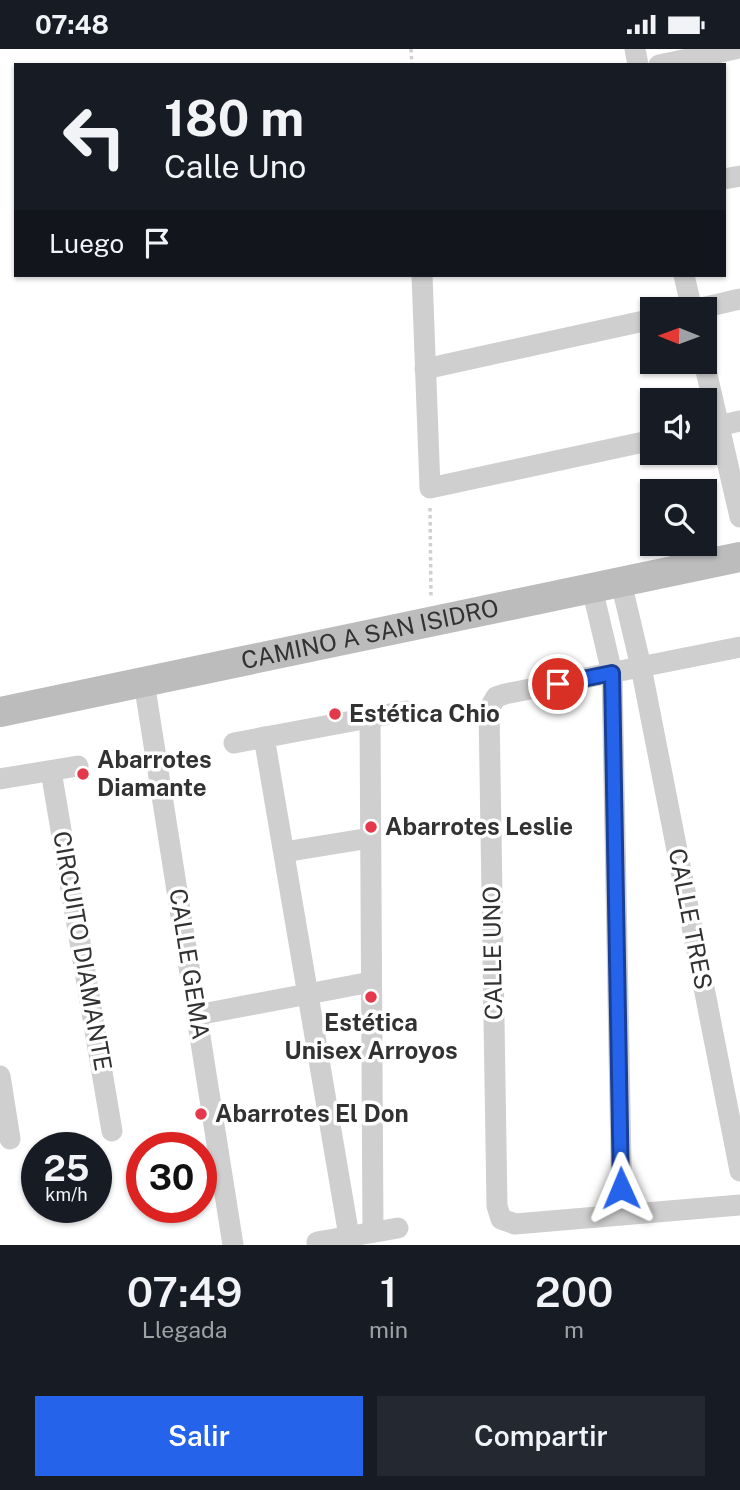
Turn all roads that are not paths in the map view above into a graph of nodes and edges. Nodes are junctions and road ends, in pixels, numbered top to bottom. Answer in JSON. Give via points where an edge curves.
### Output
{"nodes":[{"id":1,"x":735,"y":49,"type":"edge"},
{"id":2,"x":668,"y":63,"type":"edge"},
{"id":3,"x":422,"y":277,"type":"edge"},
{"id":4,"x":684,"y":277,"type":"edge"},
{"id":5,"x":689,"y":297,"type":"edge"},
{"id":6,"x":740,"y":299,"type":"edge"},
{"id":7,"x":718,"y":304,"type":"edge"},
{"id":8,"x":640,"y":322,"type":"edge"},
{"id":9,"x":425,"y":369,"type":"junction"},
{"id":10,"x":740,"y":421,"type":"edge"},
{"id":11,"x":717,"y":427,"type":"edge"},
{"id":12,"x":640,"y":443,"type":"edge"},
{"id":13,"x":717,"y":444,"type":"edge"},
{"id":14,"x":740,"y":517,"type":"edge"},
{"id":15,"x":740,"y":557,"type":"edge"},
{"id":16,"x":621,"y":582,"type":"junction"},
{"id":17,"x":592,"y":588,"type":"junction"},
{"id":18,"x":740,"y":647,"type":"edge"},
{"id":19,"x":641,"y":667,"type":"junction"},
{"id":20,"x":612,"y":673,"type":"junction"},
{"id":21,"x":144,"y":682,"type":"junction"},
{"id":22,"x":406,"y":711,"type":"dead end"},
{"id":23,"x":0,"y":712,"type":"edge"},
{"id":24,"x":370,"y":717,"type":"junction"},
{"id":25,"x":264,"y":737,"type":"junction"},
{"id":26,"x":234,"y":743,"type":"dead end"},
{"id":27,"x":78,"y":767,"type":"dead end"},
{"id":28,"x":51,"y":771,"type":"junction"},
{"id":29,"x":0,"y":779,"type":"edge"},
{"id":30,"x":370,"y":838,"type":"junction"},
{"id":31,"x":284,"y":852,"type":"junction"},
{"id":32,"x":371,"y":982,"type":"junction"},
{"id":33,"x":308,"y":994,"type":"junction"},
{"id":34,"x":197,"y":1015,"type":"junction"},
{"id":35,"x":0,"y":1076,"type":"edge"},
{"id":36,"x":112,"y":1132,"type":"dead end"},
{"id":37,"x":10,"y":1139,"type":"dead end"},
{"id":38,"x":740,"y":1171,"type":"edge"},
{"id":39,"x":740,"y":1205,"type":"edge"},
{"id":40,"x":622,"y":1215,"type":"junction"},
{"id":41,"x":398,"y":1228,"type":"dead end"},
{"id":42,"x":373,"y":1232,"type":"junction"},
{"id":43,"x":349,"y":1236,"type":"junction"},
{"id":44,"x":317,"y":1242,"type":"dead end"},
{"id":45,"x":233,"y":1245,"type":"edge"}],
"edges":[{"from":1,"to":2,"type":"street"},
{"from":3,"to":9,"type":"street"},
{"from":4,"to":5,"type":"street"},
{"from":6,"to":7,"type":"street"},
{"from":8,"to":9,"type":"street"},
{"from":9,"to":12,"type":"street","via":[[430,488]]},
{"from":10,"to":11,"type":"street"},
{"from":13,"to":14,"type":"street"},
{"from":15,"to":16,"type":"street","name":"CAMINO A SAN ISIDRO"},
{"from":16,"to":17,"type":"street","name":"CAMINO A SAN ISIDRO"},
{"from":16,"to":19,"type":"street","name":"CALLE TRES"},
{"from":17,"to":20,"type":"street"},
{"from":17,"to":21,"type":"street","name":"CAMINO A SAN ISIDRO"},
{"from":18,"to":19,"type":"street","name":"CALLE UNO"},
{"from":19,"to":20,"type":"street","name":"CALLE UNO"},
{"from":19,"to":38,"type":"street","name":"CALLE TRES"},
{"from":20,"to":40,"type":"street"},
{"from":20,"to":40,"type":"street","name":"CALLE UNO","via":[[505,694],[495,697],[489,709],[496,1178],[501,1219],[515,1224]]},
{"from":21,"to":23,"type":"street","name":"CAMINO A SAN ISIDRO"},
{"from":21,"to":34,"type":"street","name":"CALLE GEMA"},
{"from":22,"to":24,"type":"street"},
{"from":24,"to":25,"type":"street"},
{"from":24,"to":30,"type":"street"},
{"from":25,"to":26,"type":"street"},
{"from":25,"to":31,"type":"street"},
{"from":27,"to":28,"type":"street"},
{"from":28,"to":29,"type":"street"},
{"from":28,"to":36,"type":"street","name":"CIRCUITO DIAMANTE"},
{"from":30,"to":31,"type":"street"},
{"from":30,"to":32,"type":"street"},
{"from":31,"to":33,"type":"street"},
{"from":32,"to":33,"type":"street"},
{"from":32,"to":42,"type":"street"},
{"from":33,"to":34,"type":"street"},
{"from":33,"to":43,"type":"street"},
{"from":34,"to":45,"type":"street","name":"CALLE GEMA"},
{"from":35,"to":37,"type":"street"},
{"from":39,"to":40,"type":"street","name":"CALLE UNO"},
{"from":41,"to":42,"type":"street"},
{"from":42,"to":43,"type":"street"},
{"from":43,"to":44,"type":"street"}]}
